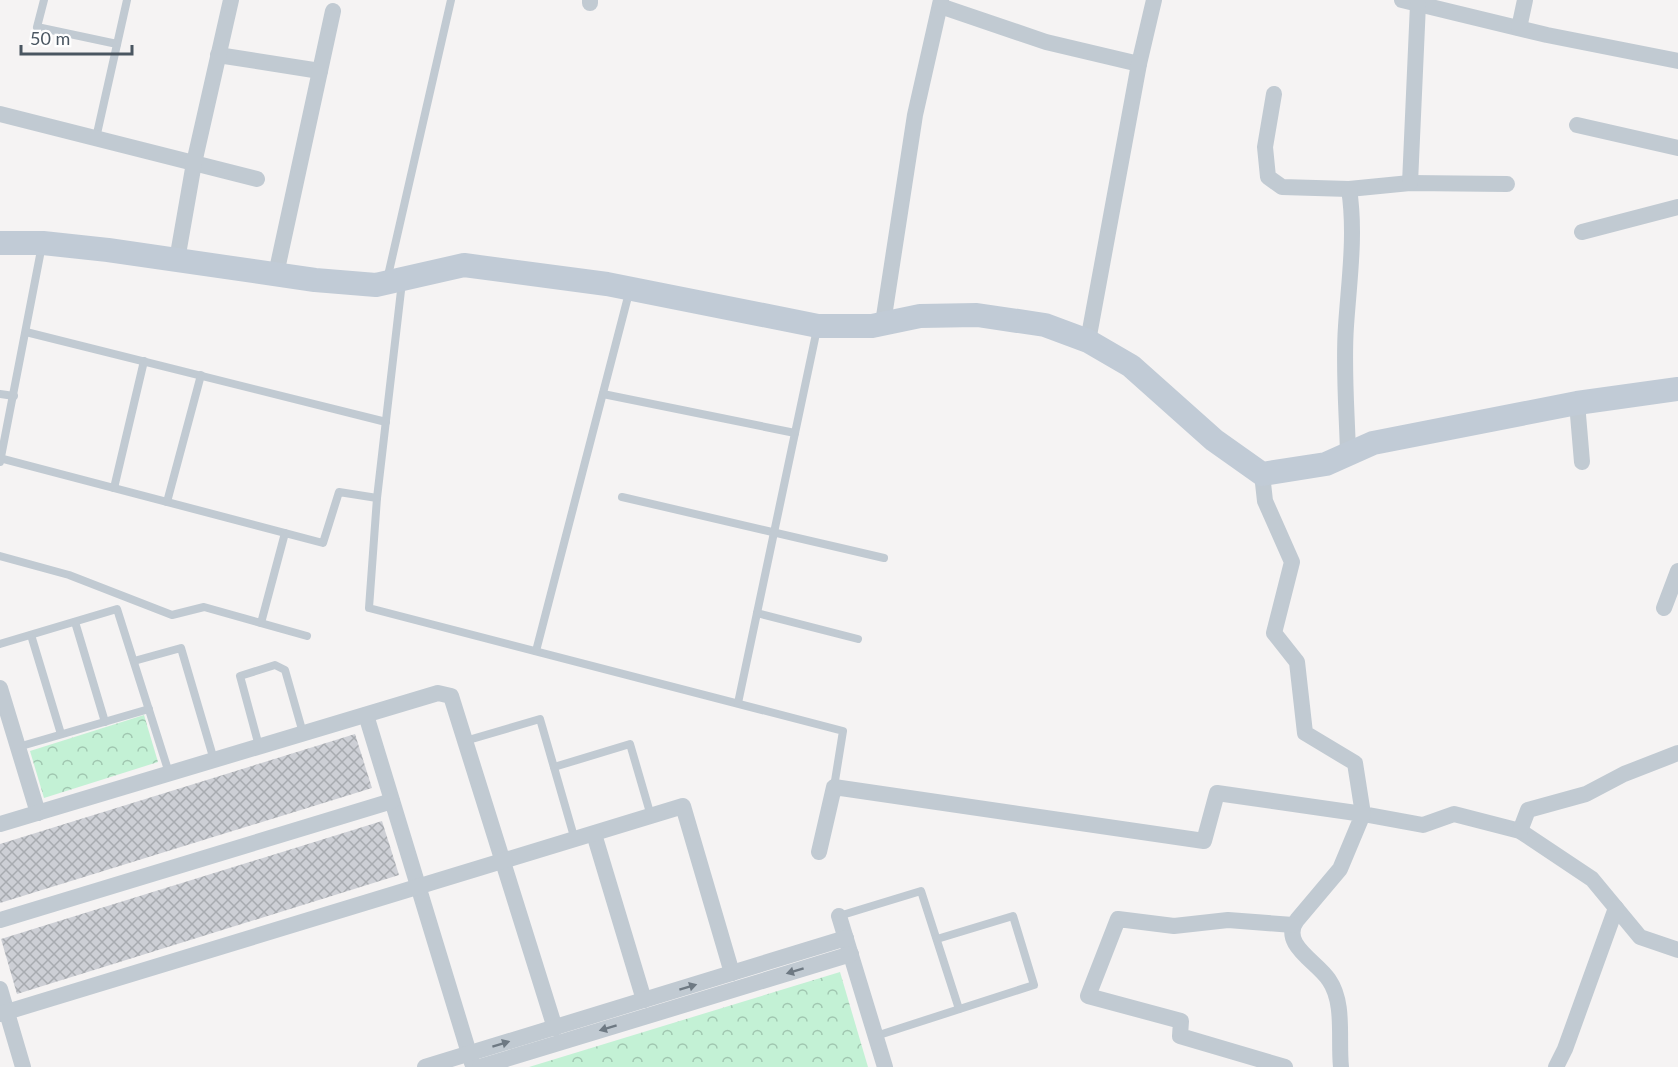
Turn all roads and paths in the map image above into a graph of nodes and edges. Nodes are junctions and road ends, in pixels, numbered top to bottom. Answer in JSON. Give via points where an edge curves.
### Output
{"nodes":[{"id":1,"x":44,"y":0,"type":"edge"},
{"id":2,"x":126,"y":0,"type":"edge"},
{"id":3,"x":231,"y":0,"type":"edge"},
{"id":4,"x":451,"y":0,"type":"edge"},
{"id":5,"x":1154,"y":0,"type":"edge"},
{"id":6,"x":1525,"y":0,"type":"edge"},
{"id":7,"x":1410,"y":2,"type":"edge"},
{"id":8,"x":940,"y":3,"type":"edge"},
{"id":9,"x":333,"y":11,"type":"dead end"},
{"id":10,"x":1519,"y":28,"type":"junction"},
{"id":11,"x":117,"y":44,"type":"junction"},
{"id":12,"x":218,"y":55,"type":"junction"},
{"id":13,"x":1678,"y":61,"type":"edge"},
{"id":14,"x":1138,"y":64,"type":"junction"},
{"id":15,"x":320,"y":71,"type":"junction"},
{"id":16,"x":1274,"y":94,"type":"dead end"},
{"id":17,"x":0,"y":114,"type":"edge"},
{"id":18,"x":1577,"y":125,"type":"dead end"},
{"id":19,"x":96,"y":138,"type":"junction"},
{"id":20,"x":1678,"y":148,"type":"edge"},
{"id":21,"x":194,"y":164,"type":"junction"},
{"id":22,"x":257,"y":178,"type":"dead end"},
{"id":23,"x":1410,"y":183,"type":"junction"},
{"id":24,"x":1507,"y":184,"type":"dead end"},
{"id":25,"x":1349,"y":189,"type":"junction"},
{"id":26,"x":1678,"y":207,"type":"edge"},
{"id":27,"x":1582,"y":232,"type":"dead end"},
{"id":28,"x":0,"y":243,"type":"edge"},
{"id":29,"x":43,"y":243,"type":"junction"},
{"id":30,"x":177,"y":260,"type":"junction"},
{"id":31,"x":276,"y":274,"type":"junction"},
{"id":32,"x":394,"y":281,"type":"junction"},
{"id":33,"x":630,"y":289,"type":"junction"},
{"id":34,"x":883,"y":323,"type":"junction"},
{"id":35,"x":818,"y":326,"type":"junction"},
{"id":36,"x":26,"y":332,"type":"junction"},
{"id":37,"x":1088,"y":341,"type":"junction"},
{"id":38,"x":144,"y":361,"type":"junction"},
{"id":39,"x":201,"y":375,"type":"junction"},
{"id":40,"x":1678,"y":389,"type":"edge"},
{"id":41,"x":0,"y":394,"type":"edge"},
{"id":42,"x":603,"y":394,"type":"junction"},
{"id":43,"x":14,"y":396,"type":"junction"},
{"id":44,"x":1577,"y":403,"type":"junction"},
{"id":45,"x":386,"y":422,"type":"junction"},
{"id":46,"x":795,"y":433,"type":"junction"},
{"id":47,"x":1348,"y":454,"type":"junction"},
{"id":48,"x":0,"y":460,"type":"edge"},
{"id":49,"x":1582,"y":462,"type":"dead end"},
{"id":50,"x":1262,"y":474,"type":"junction"},
{"id":51,"x":114,"y":488,"type":"junction"},
{"id":52,"x":622,"y":497,"type":"dead end"},
{"id":53,"x":377,"y":498,"type":"junction"},
{"id":54,"x":167,"y":502,"type":"junction"},
{"id":55,"x":774,"y":532,"type":"junction"},
{"id":56,"x":285,"y":533,"type":"junction"},
{"id":57,"x":0,"y":556,"type":"edge"},
{"id":58,"x":884,"y":558,"type":"dead end"},
{"id":59,"x":1678,"y":571,"type":"edge"},
{"id":60,"x":1664,"y":609,"type":"dead end"},
{"id":61,"x":757,"y":613,"type":"junction"},
{"id":62,"x":75,"y":622,"type":"junction"},
{"id":63,"x":261,"y":623,"type":"junction"},
{"id":64,"x":31,"y":635,"type":"junction"},
{"id":65,"x":307,"y":636,"type":"dead end"},
{"id":66,"x":858,"y":639,"type":"dead end"},
{"id":67,"x":0,"y":644,"type":"edge"},
{"id":68,"x":536,"y":651,"type":"junction"},
{"id":69,"x":134,"y":661,"type":"junction"},
{"id":70,"x":0,"y":688,"type":"edge"},
{"id":71,"x":738,"y":704,"type":"junction"},
{"id":72,"x":149,"y":709,"type":"junction"},
{"id":73,"x":366,"y":715,"type":"junction"},
{"id":74,"x":105,"y":722,"type":"junction"},
{"id":75,"x":303,"y":733,"type":"junction"},
{"id":76,"x":61,"y":734,"type":"junction"},
{"id":77,"x":465,"y":741,"type":"junction"},
{"id":78,"x":259,"y":746,"type":"junction"},
{"id":79,"x":18,"y":747,"type":"junction"},
{"id":80,"x":1678,"y":753,"type":"edge"},
{"id":81,"x":214,"y":760,"type":"junction"},
{"id":82,"x":554,"y":767,"type":"junction"},
{"id":83,"x":169,"y":773,"type":"junction"},
{"id":84,"x":834,"y":787,"type":"junction"},
{"id":85,"x":392,"y":801,"type":"junction"},
{"id":86,"x":38,"y":813,"type":"junction"},
{"id":87,"x":1363,"y":814,"type":"junction"},
{"id":88,"x":651,"y":816,"type":"junction"},
{"id":89,"x":0,"y":824,"type":"edge"},
{"id":90,"x":1520,"y":831,"type":"junction"},
{"id":91,"x":594,"y":834,"type":"junction"},
{"id":92,"x":575,"y":840,"type":"junction"},
{"id":93,"x":819,"y":852,"type":"dead end"},
{"id":94,"x":503,"y":862,"type":"junction"},
{"id":95,"x":418,"y":888,"type":"junction"},
{"id":96,"x":1616,"y":908,"type":"junction"},
{"id":97,"x":839,"y":916,"type":"joint"},
{"id":98,"x":0,"y":920,"type":"edge"},
{"id":99,"x":1293,"y":925,"type":"junction"},
{"id":100,"x":937,"y":939,"type":"junction"},
{"id":101,"x":849,"y":946,"type":"junction"},
{"id":102,"x":1678,"y":950,"type":"edge"},
{"id":103,"x":732,"y":973,"type":"junction"},
{"id":104,"x":0,"y":989,"type":"edge"},
{"id":105,"x":644,"y":1000,"type":"junction"},
{"id":106,"x":959,"y":1009,"type":"junction"},
{"id":107,"x":3,"y":1013,"type":"edge"},
{"id":108,"x":555,"y":1028,"type":"junction"},
{"id":109,"x":876,"y":1036,"type":"junction"},
{"id":110,"x":471,"y":1060,"type":"edge"},
{"id":111,"x":23,"y":1067,"type":"edge"},
{"id":112,"x":425,"y":1067,"type":"edge"},
{"id":113,"x":480,"y":1067,"type":"edge"},
{"id":114,"x":885,"y":1067,"type":"edge"},
{"id":115,"x":1285,"y":1067,"type":"edge"},
{"id":116,"x":1341,"y":1067,"type":"edge"},
{"id":117,"x":1556,"y":1067,"type":"edge"}],
"edges":[{"from":1,"to":11,"type":"lane","via":[[37,27]]},
{"from":2,"to":11,"type":"lane"},
{"from":3,"to":12,"type":"street"},
{"from":4,"to":32,"type":"lane"},
{"from":5,"to":14,"type":"street"},
{"from":6,"to":10,"type":"street"},
{"from":7,"to":10,"type":"street"},
{"from":7,"to":23,"type":"street"},
{"from":8,"to":14,"type":"street","via":[[1046,42]]},
{"from":8,"to":34,"type":"street","via":[[915,115]]},
{"from":9,"to":15,"type":"street"},
{"from":10,"to":13,"type":"street"},
{"from":11,"to":19,"type":"lane"},
{"from":12,"to":15,"type":"street"},
{"from":12,"to":21,"type":"street"},
{"from":14,"to":37,"type":"street"},
{"from":15,"to":31,"type":"street"},
{"from":16,"to":25,"type":"street","via":[[1265,147],[1268,177],[1282,187]]},
{"from":17,"to":19,"type":"street"},
{"from":18,"to":20,"type":"street"},
{"from":19,"to":21,"type":"street"},
{"from":21,"to":22,"type":"street"},
{"from":21,"to":30,"type":"street"},
{"from":23,"to":24,"type":"street"},
{"from":23,"to":25,"type":"street"},
{"from":25,"to":47,"type":"street","via":[[1352,206],[1346,326]]},
{"from":26,"to":27,"type":"street"},
{"from":28,"to":29,"type":"street"},
{"from":29,"to":30,"type":"street"},
{"from":29,"to":36,"type":"lane"},
{"from":30,"to":31,"type":"street"},
{"from":31,"to":32,"type":"street","via":[[366,284]]},
{"from":32,"to":33,"type":"street","via":[[464,265]]},
{"from":32,"to":45,"type":"lane"},
{"from":33,"to":35,"type":"street"},
{"from":33,"to":42,"type":"lane"},
{"from":34,"to":35,"type":"street"},
{"from":34,"to":37,"type":"street","via":[[920,316],[977,315],[1046,325]]},
{"from":35,"to":46,"type":"lane"},
{"from":36,"to":38,"type":"lane"},
{"from":36,"to":43,"type":"lane"},
{"from":37,"to":50,"type":"street","via":[[1131,366],[1214,440]]},
{"from":38,"to":39,"type":"lane"},
{"from":38,"to":51,"type":"lane"},
{"from":39,"to":45,"type":"lane"},
{"from":39,"to":54,"type":"lane"},
{"from":40,"to":44,"type":"street"},
{"from":41,"to":43,"type":"lane"},
{"from":42,"to":46,"type":"lane"},
{"from":42,"to":68,"type":"lane"},
{"from":43,"to":48,"type":"lane"},
{"from":44,"to":47,"type":"street","via":[[1373,443]]},
{"from":44,"to":49,"type":"street"},
{"from":45,"to":53,"type":"lane"},
{"from":46,"to":55,"type":"lane"},
{"from":47,"to":50,"type":"street","via":[[1326,464]]},
{"from":48,"to":51,"type":"lane"},
{"from":50,"to":87,"type":"street","via":[[1265,501],[1292,562],[1274,633],[1297,662],[1305,733],[1355,764]]},
{"from":51,"to":54,"type":"lane"},
{"from":52,"to":55,"type":"lane"},
{"from":53,"to":56,"type":"lane","via":[[339,492],[323,543]]},
{"from":53,"to":68,"type":"lane","via":[[369,608]]},
{"from":54,"to":56,"type":"lane"},
{"from":55,"to":58,"type":"lane"},
{"from":55,"to":61,"type":"lane"},
{"from":56,"to":63,"type":"lane"},
{"from":57,"to":63,"type":"lane","via":[[69,575],[172,615],[204,607]]},
{"from":59,"to":60,"type":"street"},
{"from":61,"to":66,"type":"lane"},
{"from":61,"to":71,"type":"lane"},
{"from":62,"to":64,"type":"lane"},
{"from":62,"to":69,"type":"lane","via":[[117,609]]},
{"from":62,"to":74,"type":"lane"},
{"from":63,"to":65,"type":"lane"},
{"from":64,"to":67,"type":"lane"},
{"from":64,"to":76,"type":"lane"},
{"from":68,"to":71,"type":"lane"},
{"from":69,"to":72,"type":"lane"},
{"from":69,"to":81,"type":"lane","via":[[181,648]]},
{"from":70,"to":79,"type":"street"},
{"from":71,"to":84,"type":"lane","via":[[843,731]]},
{"from":72,"to":74,"type":"lane"},
{"from":72,"to":83,"type":"lane"},
{"from":73,"to":75,"type":"street"},
{"from":73,"to":77,"type":"street","via":[[438,693],[451,696]]},
{"from":73,"to":85,"type":"street"},
{"from":74,"to":76,"type":"lane"},
{"from":75,"to":78,"type":"street"},
{"from":75,"to":78,"type":"lane","via":[[285,670],[275,665],[240,676]]},
{"from":76,"to":79,"type":"lane"},
{"from":77,"to":82,"type":"lane","via":[[540,719]]},
{"from":77,"to":94,"type":"street"},
{"from":78,"to":81,"type":"street"},
{"from":79,"to":86,"type":"street"},
{"from":80,"to":90,"type":"street","via":[[1586,794],[1528,810]]},
{"from":81,"to":83,"type":"street"},
{"from":82,"to":88,"type":"lane","via":[[630,744]]},
{"from":82,"to":92,"type":"lane"},
{"from":83,"to":86,"type":"street"},
{"from":84,"to":87,"type":"street","via":[[1204,841],[1217,793]]},
{"from":84,"to":93,"type":"street"},
{"from":85,"to":95,"type":"street"},
{"from":85,"to":98,"type":"street"},
{"from":86,"to":89,"type":"street"},
{"from":87,"to":90,"type":"street","via":[[1423,825],[1454,814]]},
{"from":87,"to":99,"type":"street","via":[[1340,869]]},
{"from":88,"to":91,"type":"street"},
{"from":88,"to":103,"type":"street","via":[[683,806]]},
{"from":90,"to":96,"type":"street","via":[[1592,879]]},
{"from":91,"to":92,"type":"street"},
{"from":91,"to":105,"type":"street"},
{"from":92,"to":94,"type":"street"},
{"from":94,"to":95,"type":"street"},
{"from":94,"to":108,"type":"street"},
{"from":95,"to":107,"type":"street"},
{"from":95,"to":110,"type":"street"},
{"from":96,"to":102,"type":"street","via":[[1640,937]]},
{"from":96,"to":117,"type":"street"},
{"from":97,"to":100,"type":"lane","via":[[921,891]]},
{"from":97,"to":101,"type":"street"},
{"from":99,"to":115,"type":"street","via":[[1228,920],[1174,926],[1118,919],[1088,996],[1180,1020],[1180,1036]]},
{"from":99,"to":116,"type":"street","via":[[1296,945],[1321,969],[1336,992]]},
{"from":100,"to":106,"type":"lane"},
{"from":100,"to":106,"type":"lane","via":[[1012,915],[1034,985]]},
{"from":101,"to":103,"type":"street"},
{"from":101,"to":109,"type":"street"},
{"from":101,"to":113,"type":"street","one_way":true},
{"from":105,"to":103,"type":"street","one_way":true},
{"from":104,"to":107,"type":"street"},
{"from":105,"to":108,"type":"street"},
{"from":106,"to":109,"type":"lane"},
{"from":107,"to":111,"type":"street"},
{"from":110,"to":108,"type":"street","one_way":true},
{"from":109,"to":114,"type":"street"},
{"from":110,"to":112,"type":"street"}]}
